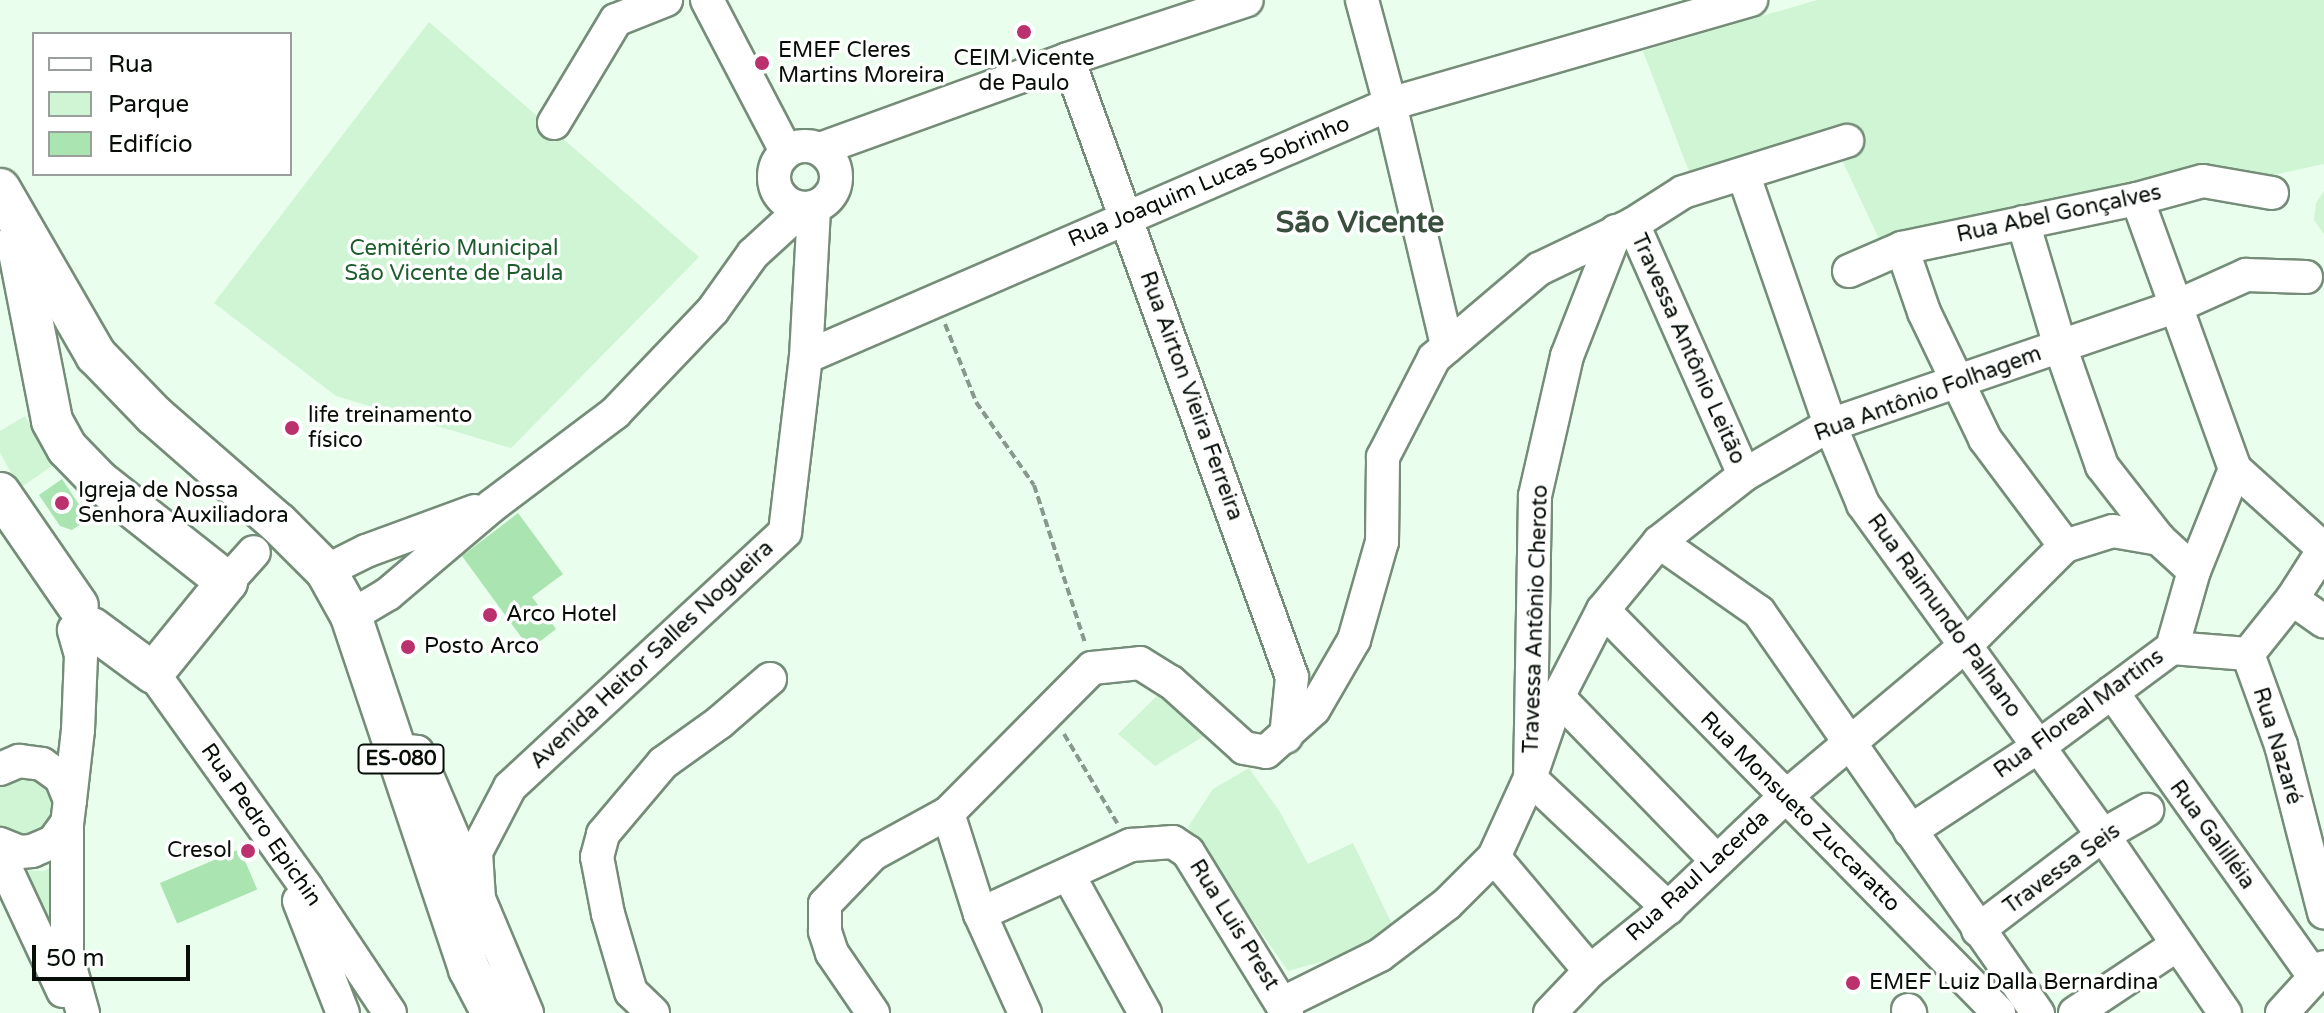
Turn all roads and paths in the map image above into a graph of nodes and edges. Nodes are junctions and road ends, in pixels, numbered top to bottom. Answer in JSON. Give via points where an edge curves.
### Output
{"nodes":[{"id":1,"x":666,"y":0,"type":"edge"},
{"id":2,"x":707,"y":0,"type":"edge"},
{"id":3,"x":1247,"y":0,"type":"edge"},
{"id":4,"x":1362,"y":0,"type":"edge"},
{"id":5,"x":1751,"y":0,"type":"edge"},
{"id":6,"x":1068,"y":59,"type":"junction"},
{"id":7,"x":1390,"y":104,"type":"junction"},
{"id":8,"x":554,"y":123,"type":"dead end"},
{"id":9,"x":1847,"y":141,"type":"dead end"},
{"id":10,"x":820,"y":149,"type":"junction"},
{"id":11,"x":786,"y":151,"type":"junction"},
{"id":12,"x":1744,"y":176,"type":"junction"},
{"id":13,"x":775,"y":187,"type":"junction"},
{"id":14,"x":2272,"y":193,"type":"dead end"},
{"id":15,"x":2137,"y":199,"type":"junction"},
{"id":16,"x":6,"y":200,"type":"edge"},
{"id":17,"x":808,"y":208,"type":"junction"},
{"id":18,"x":1126,"y":218,"type":"junction"},
{"id":19,"x":2023,"y":222,"type":"junction"},
{"id":20,"x":1625,"y":227,"type":"junction"},
{"id":21,"x":1902,"y":248,"type":"junction"},
{"id":22,"x":753,"y":254,"type":"junction"},
{"id":23,"x":1849,"y":271,"type":"dead end"},
{"id":24,"x":2306,"y":277,"type":"dead end"},
{"id":25,"x":935,"y":299,"type":"junction"},
{"id":26,"x":2177,"y":306,"type":"junction"},
{"id":27,"x":1447,"y":346,"type":"junction"},
{"id":28,"x":2060,"y":346,"type":"junction"},
{"id":29,"x":96,"y":355,"type":"junction"},
{"id":30,"x":806,"y":357,"type":"junction"},
{"id":31,"x":1955,"y":382,"type":"junction"},
{"id":32,"x":46,"y":391,"type":"junction"},
{"id":33,"x":1830,"y":425,"type":"junction"},
{"id":34,"x":2235,"y":469,"type":"junction"},
{"id":35,"x":1744,"y":475,"type":"junction"},
{"id":36,"x":0,"y":493,"type":"edge"},
{"id":37,"x":493,"y":505,"type":"junction"},
{"id":38,"x":2159,"y":539,"type":"junction"},
{"id":39,"x":1659,"y":542,"type":"junction"},
{"id":40,"x":2065,"y":546,"type":"junction"},
{"id":41,"x":2324,"y":549,"type":"edge"},
{"id":42,"x":254,"y":552,"type":"dead end"},
{"id":43,"x":326,"y":571,"type":"junction"},
{"id":44,"x":2194,"y":571,"type":"junction"},
{"id":45,"x":227,"y":582,"type":"junction"},
{"id":46,"x":2292,"y":599,"type":"junction"},
{"id":47,"x":1603,"y":610,"type":"junction"},
{"id":48,"x":351,"y":616,"type":"junction"},
{"id":49,"x":2324,"y":621,"type":"edge"},
{"id":50,"x":90,"y":630,"type":"junction"},
{"id":51,"x":1965,"y":646,"type":"junction"},
{"id":52,"x":2172,"y":648,"type":"junction"},
{"id":53,"x":2248,"y":654,"type":"junction"},
{"id":54,"x":1092,"y":668,"type":"junction"},
{"id":55,"x":153,"y":673,"type":"junction"},
{"id":56,"x":770,"y":679,"type":"dead end"},
{"id":57,"x":2112,"y":692,"type":"junction"},
{"id":58,"x":1558,"y":697,"type":"junction"},
{"id":59,"x":1050,"y":711,"type":"junction"},
{"id":60,"x":78,"y":730,"type":"junction"},
{"id":61,"x":1286,"y":737,"type":"junction"},
{"id":62,"x":1850,"y":745,"type":"junction"},
{"id":63,"x":2038,"y":747,"type":"junction"},
{"id":64,"x":399,"y":750,"type":"junction"},
{"id":65,"x":12,"y":762,"type":"edge"},
{"id":66,"x":1530,"y":778,"type":"junction"},
{"id":67,"x":1784,"y":798,"type":"junction"},
{"id":68,"x":2147,"y":810,"type":"dead end"},
{"id":69,"x":69,"y":812,"type":"junction"},
{"id":70,"x":948,"y":813,"type":"junction"},
{"id":71,"x":1910,"y":831,"type":"junction"},
{"id":72,"x":2103,"y":835,"type":"junction"},
{"id":73,"x":0,"y":844,"type":"edge"},
{"id":74,"x":1131,"y":845,"type":"junction"},
{"id":75,"x":468,"y":850,"type":"junction"},
{"id":76,"x":0,"y":856,"type":"edge"},
{"id":77,"x":1494,"y":857,"type":"junction"},
{"id":78,"x":1717,"y":861,"type":"junction"},
{"id":79,"x":1069,"y":876,"type":"junction"},
{"id":80,"x":301,"y":890,"type":"junction"},
{"id":81,"x":1668,"y":908,"type":"junction"},
{"id":82,"x":2324,"y":913,"type":"edge"},
{"id":83,"x":980,"y":914,"type":"junction"},
{"id":84,"x":1978,"y":930,"type":"junction"},
{"id":85,"x":2177,"y":945,"type":"junction"},
{"id":86,"x":1590,"y":971,"type":"junction"},
{"id":87,"x":2319,"y":972,"type":"edge"},
{"id":88,"x":1285,"y":1008,"type":"edge"},
{"id":89,"x":73,"y":1013,"type":"edge"},
{"id":90,"x":83,"y":1013,"type":"edge"},
{"id":91,"x":343,"y":1013,"type":"edge"},
{"id":92,"x":390,"y":1013,"type":"edge"},
{"id":93,"x":492,"y":1013,"type":"edge"},
{"id":94,"x":527,"y":1013,"type":"edge"},
{"id":95,"x":653,"y":1013,"type":"edge"},
{"id":96,"x":873,"y":1013,"type":"edge"},
{"id":97,"x":1025,"y":1013,"type":"edge"},
{"id":98,"x":1145,"y":1013,"type":"edge"},
{"id":99,"x":1550,"y":1013,"type":"edge"},
{"id":100,"x":1999,"y":1013,"type":"edge"},
{"id":101,"x":2038,"y":1013,"type":"edge"},
{"id":102,"x":2075,"y":1013,"type":"edge"},
{"id":103,"x":2225,"y":1013,"type":"edge"},
{"id":104,"x":2282,"y":1013,"type":"edge"}],
"edges":[{"from":1,"to":8,"type":"street","via":[[616,20]]},
{"from":2,"to":11,"type":"street"},
{"from":3,"to":6,"type":"street"},
{"from":4,"to":7,"type":"street"},
{"from":5,"to":7,"type":"street","name":"Rua Joaquim Lucas Sobrinho"},
{"from":6,"to":10,"type":"street"},
{"from":6,"to":18,"type":"street","name":"Rua Airton Vieira Ferreira"},
{"from":7,"to":18,"type":"street","name":"Rua Joaquim Lucas Sobrinho"},
{"from":7,"to":27,"type":"street"},
{"from":9,"to":12,"type":"street"},
{"from":10,"to":11,"type":"street","via":[[803,145]]},
{"from":10,"to":17,"type":"street","via":[[833,163],[835,186],[830,196]]},
{"from":11,"to":13,"type":"street","via":[[774,169]]},
{"from":12,"to":20,"type":"street","via":[[1683,192]]},
{"from":12,"to":33,"type":"street","name":"Rua Raimundo Palhano"},
{"from":13,"to":17,"type":"street","via":[[785,202]]},
{"from":13,"to":22,"type":"street"},
{"from":14,"to":15,"type":"street","name":"Rua Abel Gonçalves","via":[[2203,181]]},
{"from":15,"to":19,"type":"street","name":"Rua Abel Gonçalves"},
{"from":15,"to":26,"type":"street"},
{"from":16,"to":29,"type":"main road","number":"ES-080"},
{"from":16,"to":32,"type":"main road"},
{"from":17,"to":22,"type":"street"},
{"from":17,"to":30,"type":"street","name":"Avenida Heitor Salles Nogueira"},
{"from":18,"to":25,"type":"street","name":"Rua Joaquim Lucas Sobrinho"},
{"from":18,"to":61,"type":"street","name":"Rua Airton Vieira Ferreira","via":[[1292,677]]},
{"from":19,"to":21,"type":"street","name":"Rua Abel Gonçalves"},
{"from":19,"to":28,"type":"street"},
{"from":20,"to":27,"type":"street","via":[[1539,269]]},
{"from":20,"to":35,"type":"street","name":"Travessa Antônio Leitão"},
{"from":20,"to":66,"type":"street","name":"Travessa Antônio Cheroto","via":[[1567,356],[1535,496]]},
{"from":21,"to":23,"type":"street","name":"Rua Abel Gonçalves"},
{"from":21,"to":31,"type":"street"},
{"from":22,"to":37,"type":"street","via":[[713,310],[615,413]]},
{"from":24,"to":26,"type":"street","name":"Rua Antônio Folhagem","via":[[2246,275]]},
{"from":25,"to":30,"type":"street","name":"Rua Joaquim Lucas Sobrinho"},
{"from":25,"to":54,"type":"path","via":[[976,402],[1034,485]]},
{"from":26,"to":28,"type":"street","name":"Rua Antônio Folhagem"},
{"from":26,"to":34,"type":"street"},
{"from":27,"to":61,"type":"street","via":[[1434,358],[1383,457],[1382,542],[1354,640],[1314,709]]},
{"from":28,"to":31,"type":"street","name":"Rua Antônio Folhagem"},
{"from":28,"to":38,"type":"street","via":[[2102,466]]},
{"from":29,"to":32,"type":"main road"},
{"from":29,"to":43,"type":"main road","number":"ES-080","via":[[154,415]]},
{"from":30,"to":75,"type":"street","name":"Avenida Heitor Salles Nogueira","via":[[785,532],[510,787]]},
{"from":31,"to":33,"type":"street","name":"Rua Antônio Folhagem"},
{"from":31,"to":40,"type":"street","via":[[1985,439]]},
{"from":32,"to":45,"type":"main road","via":[[52,421],[67,448],[99,481]]},
{"from":33,"to":35,"type":"street","name":"Rua Antônio Folhagem"},
{"from":33,"to":51,"type":"street","name":"Rua Raimundo Palhano","via":[[1863,504]]},
{"from":34,"to":41,"type":"street"},
{"from":34,"to":44,"type":"street","name":"Rua Floreal Martins"},
{"from":35,"to":39,"type":"street","name":"Rua Antônio Folhagem"},
{"from":36,"to":50,"type":"main road","name":"Rua Pedro Epichin"},
{"from":37,"to":43,"type":"street"},
{"from":37,"to":48,"type":"street","via":[[388,594]]},
{"from":38,"to":40,"type":"street","via":[[2113,531]]},
{"from":38,"to":44,"type":"street"},
{"from":39,"to":47,"type":"street","name":"Rua Antônio Folhagem"},
{"from":39,"to":62,"type":"street","via":[[1759,612]]},
{"from":40,"to":51,"type":"street","name":"Rua Raul Lacerda"},
{"from":41,"to":46,"type":"street"},
{"from":42,"to":45,"type":"street"},
{"from":43,"to":48,"type":"main road","number":"ES-080"},
{"from":44,"to":52,"type":"street","name":"Rua Floreal Martins"},
{"from":45,"to":55,"type":"main road"},
{"from":46,"to":49,"type":"street"},
{"from":46,"to":53,"type":"street"},
{"from":47,"to":58,"type":"street","name":"Rua Antônio Folhagem"},
{"from":47,"to":67,"type":"street","name":"Rua Monsueto Zuccaratto"},
{"from":48,"to":64,"type":"main road","number":"ES-080"},
{"from":50,"to":55,"type":"main road","name":"Rua Pedro Epichin"},
{"from":50,"to":60,"type":"street"},
{"from":51,"to":62,"type":"street","name":"Rua Raul Lacerda"},
{"from":51,"to":63,"type":"street","name":"Rua Raimundo Palhano"},
{"from":52,"to":53,"type":"street"},
{"from":52,"to":57,"type":"street","name":"Rua Floreal Martins"},
{"from":53,"to":82,"type":"street","name":"Rua Nazaré","via":[[2281,745]]},
{"from":54,"to":59,"type":"street"},
{"from":54,"to":61,"type":"street","via":[[1140,663],[1171,682],[1244,748],[1266,752]]},
{"from":55,"to":80,"type":"street","name":"Rua Pedro Epichin","via":[[265,829]]},
{"from":56,"to":95,"type":"street","via":[[663,763],[603,834],[597,857],[608,914],[631,992]]},
{"from":57,"to":63,"type":"street","name":"Rua Floreal Martins"},
{"from":57,"to":87,"type":"street","name":"Rua Galilléia"},
{"from":58,"to":66,"type":"street","name":"Rua Antônio Folhagem"},
{"from":58,"to":78,"type":"street"},
{"from":59,"to":70,"type":"street"},
{"from":59,"to":74,"type":"path"},
{"from":60,"to":65,"type":"street"},
{"from":60,"to":69,"type":"street"},
{"from":62,"to":67,"type":"street","name":"Rua Raul Lacerda"},
{"from":62,"to":71,"type":"street"},
{"from":63,"to":71,"type":"street","name":"Rua Floreal Martins"},
{"from":63,"to":72,"type":"street","name":"Rua Raimundo Palhano"},
{"from":64,"to":75,"type":"street","via":[[417,752]]},
{"from":64,"to":93,"type":"main road","number":"ES-080","via":[[469,969]]},
{"from":65,"to":69,"type":"street","via":[[53,770],[61,778]]},
{"from":66,"to":77,"type":"street","name":"Rua Antônio Folhagem"},
{"from":66,"to":81,"type":"street"},
{"from":67,"to":78,"type":"street","name":"Rua Raul Lacerda"},
{"from":67,"to":100,"type":"street","name":"Rua Monsueto Zuccaratto"},
{"from":68,"to":72,"type":"street","name":"Travessa Seis"},
{"from":69,"to":73,"type":"street","via":[[53,842],[43,848],[20,852]]},
{"from":69,"to":90,"type":"street","via":[[67,956]]},
{"from":70,"to":83,"type":"street"},
{"from":70,"to":96,"type":"street","via":[[873,854],[825,904],[832,953]]},
{"from":71,"to":84,"type":"street"},
{"from":72,"to":84,"type":"street","name":"Travessa Seis"},
{"from":72,"to":85,"type":"street","name":"Rua Raimundo Palhano"},
{"from":74,"to":79,"type":"street"},
{"from":74,"to":88,"type":"street","name":"Rua Luis Prest","via":[[1173,842],[1188,852]]},
{"from":75,"to":94,"type":"street","via":[[479,899]]},
{"from":76,"to":89,"type":"street"},
{"from":77,"to":86,"type":"street"},
{"from":77,"to":88,"type":"street","name":"Rua Antônio Folhagem","via":[[1447,904],[1380,955]]},
{"from":78,"to":81,"type":"street","name":"Rua Raul Lacerda"},
{"from":79,"to":83,"type":"street"},
{"from":79,"to":98,"type":"street"},
{"from":80,"to":91,"type":"street"},
{"from":80,"to":92,"type":"street","name":"Rua Pedro Epichin"},
{"from":81,"to":86,"type":"street","name":"Rua Raul Lacerda"},
{"from":83,"to":97,"type":"street"},
{"from":84,"to":101,"type":"street"},
{"from":85,"to":102,"type":"street"},
{"from":85,"to":103,"type":"street","name":"Rua Raimundo Palhano"},
{"from":86,"to":99,"type":"street","name":"Rua Raul Lacerda"},
{"from":87,"to":104,"type":"street"}]}
